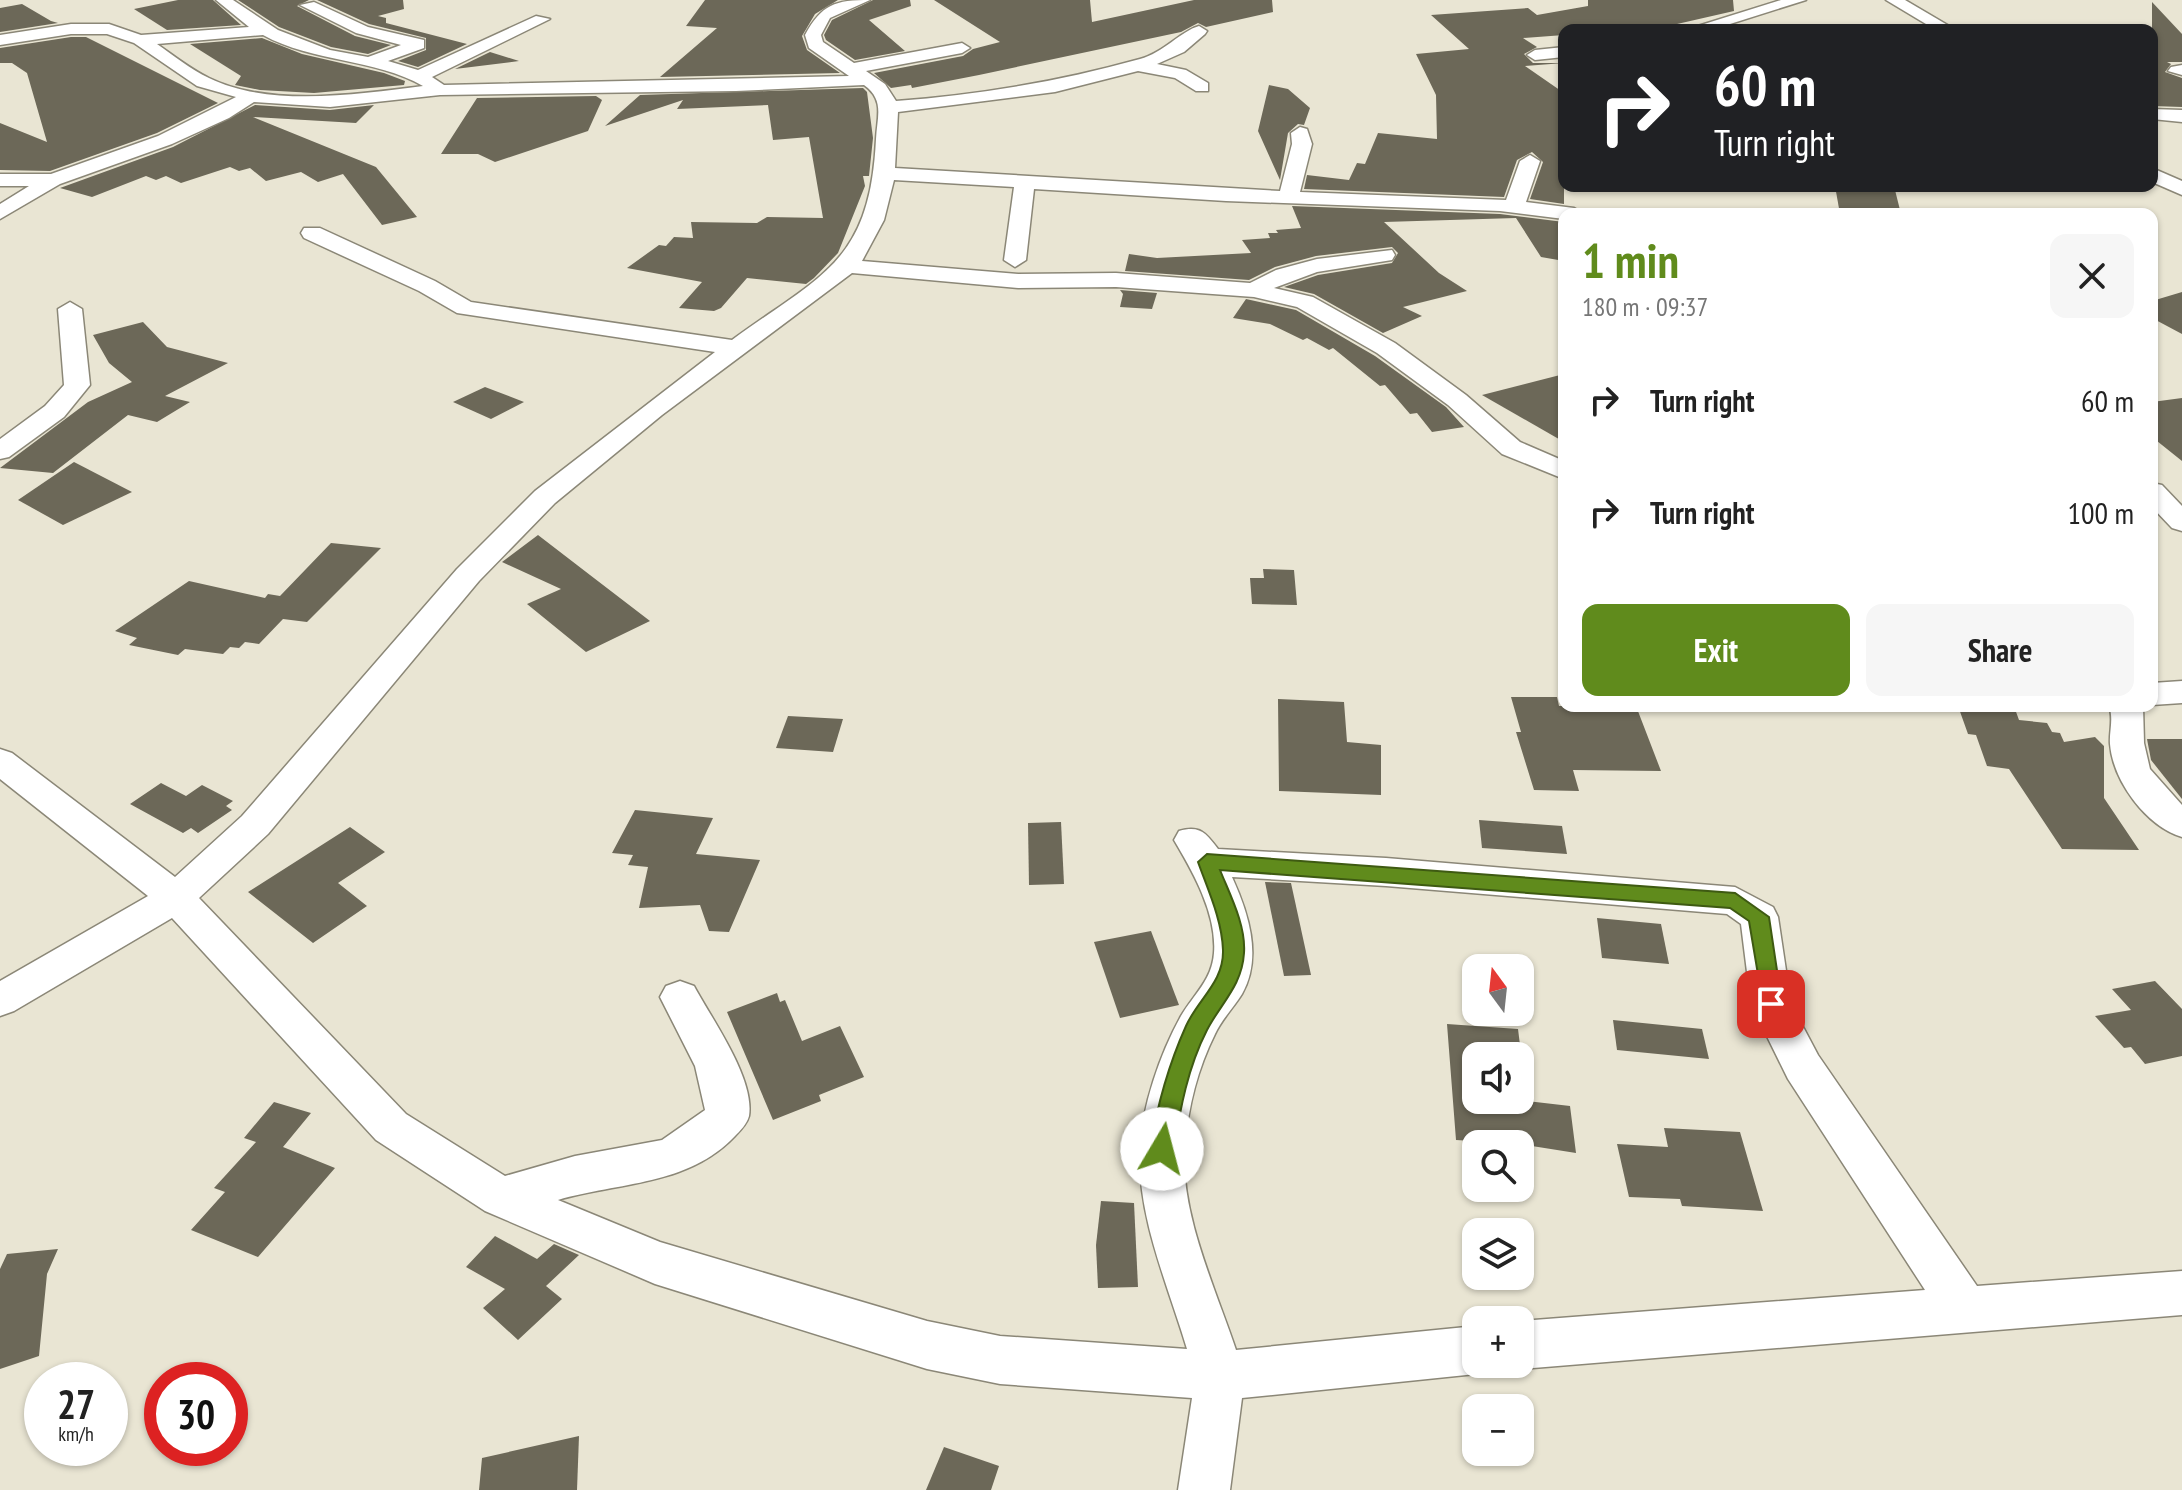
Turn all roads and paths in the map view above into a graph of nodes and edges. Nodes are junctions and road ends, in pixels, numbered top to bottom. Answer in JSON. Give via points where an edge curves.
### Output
{"nodes":[{"id":1,"x":224,"y":0,"type":"edge"},
{"id":2,"x":862,"y":0,"type":"edge"},
{"id":3,"x":1798,"y":0,"type":"edge"},
{"id":4,"x":1894,"y":0,"type":"edge"},
{"id":5,"x":308,"y":5,"type":"dead end"},
{"id":6,"x":542,"y":19,"type":"dead end"},
{"id":7,"x":1714,"y":24,"type":"edge"},
{"id":8,"x":1937,"y":24,"type":"edge"},
{"id":9,"x":267,"y":30,"type":"junction"},
{"id":10,"x":1199,"y":31,"type":"dead end"},
{"id":11,"x":0,"y":40,"type":"edge"},
{"id":12,"x":140,"y":40,"type":"junction"},
{"id":13,"x":962,"y":48,"type":"dead end"},
{"id":14,"x":1558,"y":53,"type":"edge"},
{"id":15,"x":1535,"y":55,"type":"dead end"},
{"id":16,"x":368,"y":63,"type":"junction"},
{"id":17,"x":1133,"y":65,"type":"junction"},
{"id":18,"x":858,"y":74,"type":"junction"},
{"id":19,"x":421,"y":75,"type":"junction"},
{"id":20,"x":1202,"y":87,"type":"dead end"},
{"id":21,"x":440,"y":90,"type":"junction"},
{"id":22,"x":250,"y":96,"type":"junction"},
{"id":23,"x":890,"y":107,"type":"junction"},
{"id":24,"x":2158,"y":114,"type":"edge"},
{"id":25,"x":2182,"y":116,"type":"edge"},
{"id":26,"x":1300,"y":133,"type":"dead end"},
{"id":27,"x":1530,"y":161,"type":"dead end"},
{"id":28,"x":2182,"y":165,"type":"edge"},
{"id":29,"x":2158,"y":171,"type":"edge"},
{"id":30,"x":885,"y":173,"type":"junction"},
{"id":31,"x":2158,"y":176,"type":"edge"},
{"id":32,"x":0,"y":180,"type":"edge"},
{"id":33,"x":53,"y":180,"type":"junction"},
{"id":34,"x":1025,"y":181,"type":"junction"},
{"id":35,"x":2182,"y":189,"type":"edge"},
{"id":36,"x":1289,"y":195,"type":"junction"},
{"id":37,"x":1514,"y":206,"type":"junction"},
{"id":38,"x":1558,"y":212,"type":"edge"},
{"id":39,"x":0,"y":213,"type":"edge"},
{"id":40,"x":312,"y":233,"type":"dead end"},
{"id":41,"x":1384,"y":255,"type":"dead end"},
{"id":42,"x":1015,"y":260,"type":"dead end"},
{"id":43,"x":847,"y":266,"type":"junction"},
{"id":44,"x":1254,"y":290,"type":"junction"},
{"id":45,"x":70,"y":309,"type":"dead end"},
{"id":46,"x":736,"y":348,"type":"junction"},
{"id":47,"x":0,"y":451,"type":"edge"},
{"id":48,"x":1558,"y":468,"type":"edge"},
{"id":49,"x":2158,"y":497,"type":"edge"},
{"id":50,"x":2182,"y":522,"type":"edge"},
{"id":51,"x":2182,"y":692,"type":"edge"},
{"id":52,"x":2158,"y":694,"type":"edge"},
{"id":53,"x":2129,"y":712,"type":"edge"},
{"id":54,"x":0,"y":761,"type":"edge"},
{"id":55,"x":2182,"y":824,"type":"edge"},
{"id":56,"x":176,"y":898,"type":"junction"},
{"id":57,"x":680,"y":997,"type":"dead end"},
{"id":58,"x":0,"y":1000,"type":"edge"},
{"id":59,"x":501,"y":1197,"type":"junction"},
{"id":60,"x":2182,"y":1293,"type":"edge"},
{"id":61,"x":1964,"y":1309,"type":"junction"},
{"id":62,"x":1534,"y":1344,"type":"edge"},
{"id":63,"x":1462,"y":1351,"type":"edge"},
{"id":64,"x":1220,"y":1376,"type":"junction"},
{"id":65,"x":1204,"y":1490,"type":"edge"}],
"edges":[{"from":1,"to":9,"type":"street","via":[[251,24]]},
{"from":2,"to":18,"type":"street","via":[[824,15],[813,35],[815,44]]},
{"from":3,"to":7,"type":"street"},
{"from":4,"to":8,"type":"street"},
{"from":5,"to":16,"type":"street","via":[[362,30],[418,44]]},
{"from":6,"to":19,"type":"street"},
{"from":9,"to":12,"type":"street"},
{"from":9,"to":16,"type":"street","via":[[307,49]]},
{"from":10,"to":17,"type":"street","via":[[1176,49]]},
{"from":11,"to":12,"type":"street","via":[[87,28]]},
{"from":12,"to":22,"type":"street","via":[[203,82]]},
{"from":13,"to":18,"type":"street"},
{"from":14,"to":15,"type":"street"},
{"from":16,"to":19,"type":"street"},
{"from":17,"to":20,"type":"street","via":[[1180,74]]},
{"from":17,"to":23,"type":"street","via":[[1023,94]]},
{"from":18,"to":21,"type":"street","via":[[736,86]]},
{"from":18,"to":23,"type":"street","via":[[879,88]]},
{"from":19,"to":21,"type":"street"},
{"from":21,"to":22,"type":"street","via":[[330,102]]},
{"from":22,"to":33,"type":"street","via":[[165,140]]},
{"from":23,"to":30,"type":"street"},
{"from":24,"to":25,"type":"street"},
{"from":26,"to":36,"type":"street"},
{"from":27,"to":37,"type":"street"},
{"from":28,"to":29,"type":"street"},
{"from":30,"to":34,"type":"street"},
{"from":30,"to":43,"type":"street","via":[[877,217]]},
{"from":31,"to":35,"type":"street"},
{"from":32,"to":33,"type":"street"},
{"from":33,"to":39,"type":"street"},
{"from":34,"to":36,"type":"street"},
{"from":34,"to":42,"type":"street"},
{"from":36,"to":37,"type":"street"},
{"from":37,"to":38,"type":"street"},
{"from":40,"to":46,"type":"street","via":[[465,308]]},
{"from":41,"to":44,"type":"street","via":[[1304,268]]},
{"from":43,"to":44,"type":"street","via":[[1018,281],[1116,280]]},
{"from":43,"to":46,"type":"street"},
{"from":44,"to":48,"type":"street","via":[[1320,307],[1398,356],[1511,448]]},
{"from":45,"to":47,"type":"street","via":[[76,387],[50,415]]},
{"from":46,"to":56,"type":"street","via":[[545,497],[468,575],[255,825]]},
{"from":49,"to":50,"type":"street"},
{"from":51,"to":52,"type":"street"},
{"from":53,"to":55,"type":"street","via":[[2133,772],[2149,797]]},
{"from":54,"to":56,"type":"street"},
{"from":56,"to":58,"type":"street"},
{"from":56,"to":59,"type":"street","via":[[391,1127]]},
{"from":57,"to":59,"type":"street","via":[[715,1057],[726,1091],[727,1116],[709,1137],[680,1155]]},
{"from":59,"to":64,"type":"street","via":[[655,1262],[927,1345],[1000,1360]]},
{"from":60,"to":61,"type":"street"},
{"from":61,"to":62,"type":"street"},
{"from":61,"to":64,"type":"street","via":[[1803,1067],[1771,1004],[1759,917],[1735,901],[1200,851],[1230,924],[1234,952],[1227,985],[1197,1026],[1169,1100],[1162,1149],[1167,1208]]},
{"from":63,"to":64,"type":"street"},
{"from":64,"to":65,"type":"street"}]}
